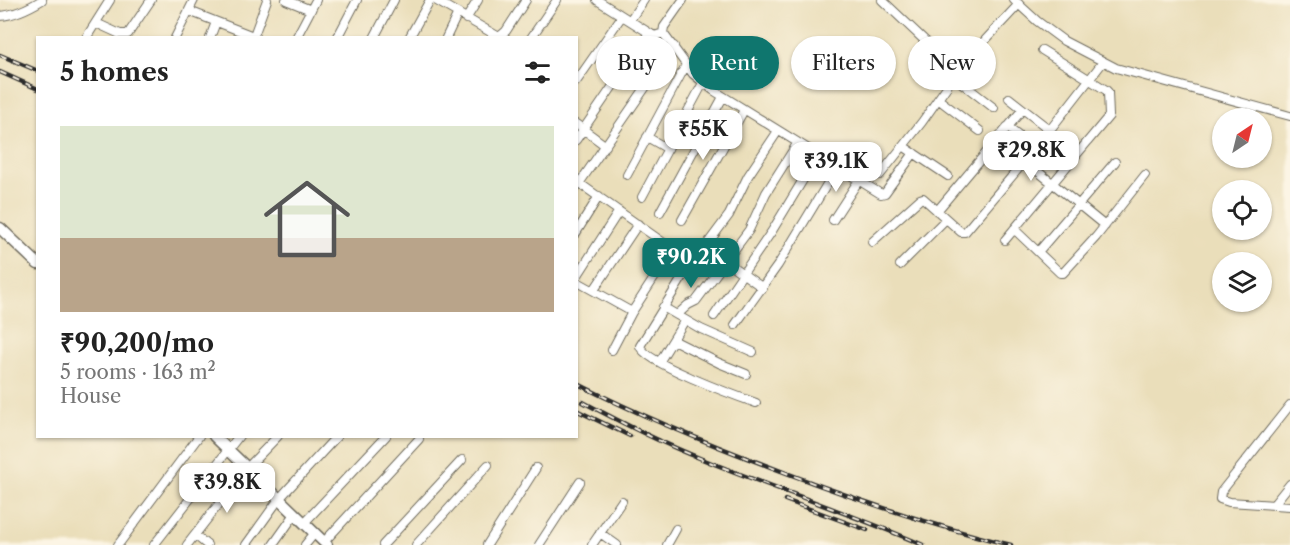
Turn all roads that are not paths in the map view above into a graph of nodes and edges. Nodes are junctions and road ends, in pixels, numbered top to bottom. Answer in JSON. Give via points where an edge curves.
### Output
{"nodes":[{"id":1,"x":42,"y":0,"type":"edge"},
{"id":2,"x":110,"y":0,"type":"edge"},
{"id":3,"x":151,"y":0,"type":"edge"},
{"id":4,"x":194,"y":0,"type":"edge"},
{"id":5,"x":267,"y":0,"type":"edge"},
{"id":6,"x":286,"y":0,"type":"edge"},
{"id":7,"x":316,"y":0,"type":"edge"},
{"id":8,"x":357,"y":0,"type":"edge"},
{"id":9,"x":394,"y":0,"type":"edge"},
{"id":10,"x":430,"y":0,"type":"edge"},
{"id":11,"x":435,"y":0,"type":"edge"},
{"id":12,"x":478,"y":0,"type":"edge"},
{"id":13,"x":526,"y":0,"type":"edge"},
{"id":14,"x":557,"y":0,"type":"edge"},
{"id":15,"x":598,"y":0,"type":"edge"},
{"id":16,"x":644,"y":0,"type":"edge"},
{"id":17,"x":683,"y":0,"type":"edge"},
{"id":18,"x":882,"y":0,"type":"edge"},
{"id":19,"x":1016,"y":2,"type":"edge"},
{"id":20,"x":311,"y":10,"type":"junction"},
{"id":21,"x":189,"y":11,"type":"junction"},
{"id":22,"x":458,"y":14,"type":"junction"},
{"id":23,"x":0,"y":16,"type":"edge"},
{"id":24,"x":622,"y":16,"type":"junction"},
{"id":25,"x":466,"y":19,"type":"junction"},
{"id":26,"x":630,"y":21,"type":"junction"},
{"id":27,"x":216,"y":22,"type":"junction"},
{"id":28,"x":96,"y":23,"type":"junction"},
{"id":29,"x":649,"y":33,"type":"junction"},
{"id":30,"x":663,"y":33,"type":"junction"},
{"id":31,"x":297,"y":35,"type":"edge"},
{"id":32,"x":487,"y":35,"type":"edge"},
{"id":33,"x":87,"y":36,"type":"edge"},
{"id":34,"x":176,"y":36,"type":"edge"},
{"id":35,"x":211,"y":36,"type":"edge"},
{"id":36,"x":251,"y":36,"type":"edge"},
{"id":37,"x":253,"y":36,"type":"edge"},
{"id":38,"x":338,"y":36,"type":"edge"},
{"id":39,"x":375,"y":36,"type":"edge"},
{"id":40,"x":410,"y":36,"type":"edge"},
{"id":41,"x":447,"y":36,"type":"edge"},
{"id":42,"x":532,"y":36,"type":"edge"},
{"id":43,"x":666,"y":36,"type":"edge"},
{"id":44,"x":918,"y":36,"type":"edge"},
{"id":45,"x":988,"y":36,"type":"edge"},
{"id":46,"x":1042,"y":50,"type":"dead end"},
{"id":47,"x":677,"y":51,"type":"edge"},
{"id":48,"x":1103,"y":62,"type":"junction"},
{"id":49,"x":686,"y":65,"type":"junction"},
{"id":50,"x":689,"y":68,"type":"edge"},
{"id":51,"x":578,"y":79,"type":"edge"},
{"id":52,"x":1089,"y":80,"type":"junction"},
{"id":53,"x":644,"y":90,"type":"edge"},
{"id":54,"x":699,"y":90,"type":"edge"},
{"id":55,"x":714,"y":90,"type":"edge"},
{"id":56,"x":944,"y":90,"type":"edge"},
{"id":57,"x":974,"y":90,"type":"edge"},
{"id":58,"x":723,"y":97,"type":"junction"},
{"id":59,"x":1009,"y":98,"type":"dead end"},
{"id":60,"x":938,"y":99,"type":"junction"},
{"id":61,"x":994,"y":108,"type":"dead end"},
{"id":62,"x":1023,"y":109,"type":"junction"},
{"id":63,"x":744,"y":110,"type":"junction"},
{"id":64,"x":1290,"y":116,"type":"edge"},
{"id":65,"x":578,"y":125,"type":"edge"},
{"id":66,"x":1007,"y":127,"type":"junction"},
{"id":67,"x":583,"y":129,"type":"junction"},
{"id":68,"x":1050,"y":129,"type":"junction"},
{"id":69,"x":778,"y":131,"type":"junction"},
{"id":70,"x":980,"y":131,"type":"dead end"},
{"id":71,"x":578,"y":137,"type":"edge"},
{"id":72,"x":647,"y":137,"type":"junction"},
{"id":73,"x":797,"y":144,"type":"junction"},
{"id":74,"x":606,"y":146,"type":"junction"},
{"id":75,"x":903,"y":146,"type":"junction"},
{"id":76,"x":668,"y":149,"type":"junction"},
{"id":77,"x":1035,"y":149,"type":"junction"},
{"id":78,"x":914,"y":153,"type":"junction"},
{"id":79,"x":818,"y":155,"type":"junction"},
{"id":80,"x":1025,"y":161,"type":"junction"},
{"id":81,"x":1115,"y":162,"type":"dead end"},
{"id":82,"x":838,"y":166,"type":"junction"},
{"id":83,"x":880,"y":175,"type":"dead end"},
{"id":84,"x":627,"y":176,"type":"dead end"},
{"id":85,"x":948,"y":176,"type":"dead end"},
{"id":86,"x":1146,"y":176,"type":"dead end"},
{"id":87,"x":859,"y":180,"type":"junction"},
{"id":88,"x":1053,"y":183,"type":"junction"},
{"id":89,"x":578,"y":186,"type":"edge"},
{"id":90,"x":599,"y":196,"type":"junction"},
{"id":91,"x":642,"y":197,"type":"dead end"},
{"id":92,"x":1080,"y":205,"type":"junction"},
{"id":93,"x":619,"y":211,"type":"junction"},
{"id":94,"x":937,"y":211,"type":"junction"},
{"id":95,"x":660,"y":212,"type":"dead end"},
{"id":96,"x":946,"y":219,"type":"junction"},
{"id":97,"x":682,"y":220,"type":"dead end"},
{"id":98,"x":833,"y":220,"type":"dead end"},
{"id":99,"x":638,"y":224,"type":"junction"},
{"id":100,"x":1105,"y":226,"type":"junction"},
{"id":101,"x":0,"y":228,"type":"edge"},
{"id":102,"x":1014,"y":229,"type":"junction"},
{"id":103,"x":578,"y":230,"type":"edge"},
{"id":104,"x":1005,"y":240,"type":"dead end"},
{"id":105,"x":872,"y":242,"type":"dead end"},
{"id":106,"x":1038,"y":252,"type":"junction"},
{"id":107,"x":725,"y":261,"type":"junction"},
{"id":108,"x":36,"y":262,"type":"edge"},
{"id":109,"x":900,"y":264,"type":"dead end"},
{"id":110,"x":744,"y":274,"type":"junction"},
{"id":111,"x":578,"y":276,"type":"edge"},
{"id":112,"x":578,"y":280,"type":"edge"},
{"id":113,"x":763,"y":288,"type":"junction"},
{"id":114,"x":594,"y":290,"type":"junction"},
{"id":115,"x":663,"y":307,"type":"junction"},
{"id":116,"x":632,"y":312,"type":"junction"},
{"id":117,"x":677,"y":315,"type":"junction"},
{"id":118,"x":714,"y":316,"type":"dead end"},
{"id":119,"x":685,"y":320,"type":"junction"},
{"id":120,"x":735,"y":325,"type":"dead end"},
{"id":121,"x":673,"y":340,"type":"junction"},
{"id":122,"x":612,"y":350,"type":"dead end"},
{"id":123,"x":753,"y":352,"type":"dead end"},
{"id":124,"x":660,"y":361,"type":"junction"},
{"id":125,"x":746,"y":374,"type":"dead end"},
{"id":126,"x":756,"y":403,"type":"dead end"},
{"id":127,"x":1290,"y":405,"type":"edge"},
{"id":128,"x":198,"y":438,"type":"edge"},
{"id":129,"x":216,"y":438,"type":"edge"},
{"id":130,"x":237,"y":438,"type":"edge"},
{"id":131,"x":276,"y":438,"type":"edge"},
{"id":132,"x":335,"y":438,"type":"edge"},
{"id":133,"x":384,"y":438,"type":"edge"},
{"id":134,"x":419,"y":439,"type":"dead end"},
{"id":135,"x":227,"y":449,"type":"junction"},
{"id":136,"x":462,"y":460,"type":"dead end"},
{"id":137,"x":488,"y":465,"type":"dead end"},
{"id":138,"x":247,"y":468,"type":"junction"},
{"id":139,"x":536,"y":468,"type":"dead end"},
{"id":140,"x":580,"y":482,"type":"dead end"},
{"id":141,"x":1290,"y":483,"type":"edge"},
{"id":142,"x":279,"y":498,"type":"junction"},
{"id":143,"x":622,"y":501,"type":"dead end"},
{"id":144,"x":1274,"y":504,"type":"junction"},
{"id":145,"x":1290,"y":506,"type":"edge"},
{"id":146,"x":295,"y":514,"type":"junction"},
{"id":147,"x":304,"y":523,"type":"junction"},
{"id":148,"x":676,"y":529,"type":"dead end"},
{"id":149,"x":600,"y":533,"type":"junction"},
{"id":150,"x":314,"y":534,"type":"junction"},
{"id":151,"x":195,"y":536,"type":"junction"},
{"id":152,"x":326,"y":543,"type":"edge"},
{"id":153,"x":118,"y":545,"type":"edge"},
{"id":154,"x":154,"y":545,"type":"edge"},
{"id":155,"x":187,"y":545,"type":"edge"},
{"id":156,"x":207,"y":545,"type":"edge"},
{"id":157,"x":246,"y":545,"type":"edge"},
{"id":158,"x":273,"y":545,"type":"edge"},
{"id":159,"x":305,"y":545,"type":"edge"},
{"id":160,"x":383,"y":545,"type":"edge"},
{"id":161,"x":416,"y":545,"type":"edge"},
{"id":162,"x":487,"y":545,"type":"edge"},
{"id":163,"x":539,"y":545,"type":"edge"},
{"id":164,"x":592,"y":545,"type":"edge"},
{"id":165,"x":617,"y":545,"type":"edge"},
{"id":166,"x":667,"y":545,"type":"edge"}],
"edges":[{"from":1,"to":23,"type":"street"},
{"from":2,"to":28,"type":"street"},
{"from":3,"to":28,"type":"street","via":[[128,34]]},
{"from":4,"to":21,"type":"street"},
{"from":5,"to":37,"type":"street"},
{"from":6,"to":20,"type":"street"},
{"from":7,"to":20,"type":"street"},
{"from":8,"to":38,"type":"street"},
{"from":9,"to":39,"type":"street"},
{"from":10,"to":40,"type":"street"},
{"from":11,"to":22,"type":"street"},
{"from":12,"to":25,"type":"street"},
{"from":13,"to":32,"type":"street","via":[[502,36]]},
{"from":14,"to":42,"type":"street"},
{"from":15,"to":24,"type":"street"},
{"from":16,"to":26,"type":"street"},
{"from":17,"to":30,"type":"street"},
{"from":18,"to":44,"type":"street"},
{"from":19,"to":45,"type":"street"},
{"from":19,"to":48,"type":"street","via":[[1064,41]]},
{"from":20,"to":31,"type":"street"},
{"from":21,"to":27,"type":"street"},
{"from":21,"to":34,"type":"street"},
{"from":22,"to":25,"type":"street"},
{"from":22,"to":41,"type":"street"},
{"from":24,"to":26,"type":"street"},
{"from":24,"to":51,"type":"street"},
{"from":25,"to":32,"type":"street"},
{"from":26,"to":29,"type":"street"},
{"from":27,"to":35,"type":"street"},
{"from":27,"to":36,"type":"street"},
{"from":28,"to":33,"type":"street"},
{"from":29,"to":30,"type":"street"},
{"from":29,"to":67,"type":"street"},
{"from":30,"to":43,"type":"street"},
{"from":46,"to":52,"type":"street"},
{"from":47,"to":49,"type":"street"},
{"from":48,"to":52,"type":"street"},
{"from":48,"to":64,"type":"street","via":[[1130,73]]},
{"from":49,"to":50,"type":"street"},
{"from":49,"to":72,"type":"street"},
{"from":52,"to":68,"type":"street"},
{"from":52,"to":88,"type":"street","via":[[1108,92],[1109,116]]},
{"from":53,"to":74,"type":"street"},
{"from":54,"to":76,"type":"street"},
{"from":55,"to":58,"type":"street"},
{"from":56,"to":60,"type":"street"},
{"from":57,"to":61,"type":"street"},
{"from":58,"to":63,"type":"street"},
{"from":58,"to":95,"type":"street"},
{"from":59,"to":62,"type":"street"},
{"from":60,"to":70,"type":"street"},
{"from":60,"to":75,"type":"street"},
{"from":62,"to":66,"type":"street"},
{"from":62,"to":68,"type":"street"},
{"from":63,"to":69,"type":"street"},
{"from":63,"to":97,"type":"street"},
{"from":65,"to":67,"type":"street"},
{"from":66,"to":77,"type":"street"},
{"from":66,"to":94,"type":"street"},
{"from":67,"to":71,"type":"street"},
{"from":67,"to":74,"type":"street"},
{"from":68,"to":77,"type":"street"},
{"from":69,"to":73,"type":"street"},
{"from":69,"to":115,"type":"street","via":[[748,176],[729,215]]},
{"from":72,"to":76,"type":"street"},
{"from":72,"to":84,"type":"street"},
{"from":73,"to":79,"type":"street"},
{"from":73,"to":107,"type":"street","via":[[766,193],[749,230]]},
{"from":74,"to":89,"type":"street"},
{"from":75,"to":78,"type":"street"},
{"from":75,"to":83,"type":"street"},
{"from":76,"to":91,"type":"street"},
{"from":77,"to":80,"type":"street"},
{"from":78,"to":85,"type":"street"},
{"from":78,"to":87,"type":"street","via":[[883,195]]},
{"from":79,"to":82,"type":"street"},
{"from":79,"to":110,"type":"street"},
{"from":80,"to":88,"type":"street"},
{"from":80,"to":96,"type":"street","via":[[965,232]]},
{"from":81,"to":92,"type":"street"},
{"from":82,"to":87,"type":"street"},
{"from":82,"to":113,"type":"street"},
{"from":86,"to":100,"type":"street"},
{"from":87,"to":98,"type":"street"},
{"from":88,"to":92,"type":"street"},
{"from":88,"to":102,"type":"street"},
{"from":89,"to":90,"type":"street"},
{"from":90,"to":93,"type":"street"},
{"from":90,"to":103,"type":"street"},
{"from":92,"to":100,"type":"street"},
{"from":92,"to":106,"type":"street"},
{"from":93,"to":99,"type":"street"},
{"from":93,"to":111,"type":"street"},
{"from":94,"to":96,"type":"street"},
{"from":94,"to":105,"type":"street","via":[[920,199]]},
{"from":96,"to":109,"type":"street"},
{"from":99,"to":114,"type":"street"},
{"from":99,"to":116,"type":"street","via":[[670,245],[671,252]]},
{"from":100,"to":106,"type":"street","via":[[1062,273]]},
{"from":101,"to":108,"type":"main road"},
{"from":102,"to":104,"type":"street"},
{"from":102,"to":106,"type":"street"},
{"from":107,"to":110,"type":"street"},
{"from":107,"to":117,"type":"street","via":[[696,301]]},
{"from":110,"to":113,"type":"street"},
{"from":110,"to":118,"type":"street"},
{"from":112,"to":114,"type":"street"},
{"from":113,"to":120,"type":"street"},
{"from":114,"to":116,"type":"street"},
{"from":115,"to":117,"type":"street"},
{"from":115,"to":124,"type":"street","via":[[640,346],[644,353]]},
{"from":116,"to":122,"type":"street"},
{"from":117,"to":119,"type":"street"},
{"from":119,"to":121,"type":"street"},
{"from":119,"to":123,"type":"street"},
{"from":121,"to":124,"type":"street"},
{"from":121,"to":125,"type":"street"},
{"from":124,"to":126,"type":"street","via":[[704,384]]},
{"from":127,"to":144,"type":"street","via":[[1219,496],[1228,502]]},
{"from":128,"to":153,"type":"street"},
{"from":129,"to":135,"type":"main road"},
{"from":130,"to":135,"type":"street"},
{"from":131,"to":138,"type":"street"},
{"from":132,"to":142,"type":"street"},
{"from":133,"to":147,"type":"street"},
{"from":134,"to":152,"type":"street"},
{"from":135,"to":138,"type":"main road"},
{"from":135,"to":154,"type":"street"},
{"from":136,"to":160,"type":"street"},
{"from":137,"to":161,"type":"street"},
{"from":138,"to":142,"type":"main road"},
{"from":138,"to":151,"type":"street"},
{"from":139,"to":162,"type":"street"},
{"from":140,"to":163,"type":"street"},
{"from":141,"to":144,"type":"street"},
{"from":142,"to":146,"type":"main road"},
{"from":142,"to":157,"type":"street"},
{"from":143,"to":149,"type":"street"},
{"from":144,"to":145,"type":"street"},
{"from":146,"to":147,"type":"main road"},
{"from":146,"to":158,"type":"street"},
{"from":147,"to":150,"type":"main road"},
{"from":148,"to":166,"type":"street"},
{"from":149,"to":164,"type":"street"},
{"from":149,"to":165,"type":"street"},
{"from":150,"to":152,"type":"main road"},
{"from":150,"to":159,"type":"street"},
{"from":151,"to":155,"type":"street"},
{"from":151,"to":156,"type":"street"}]}
